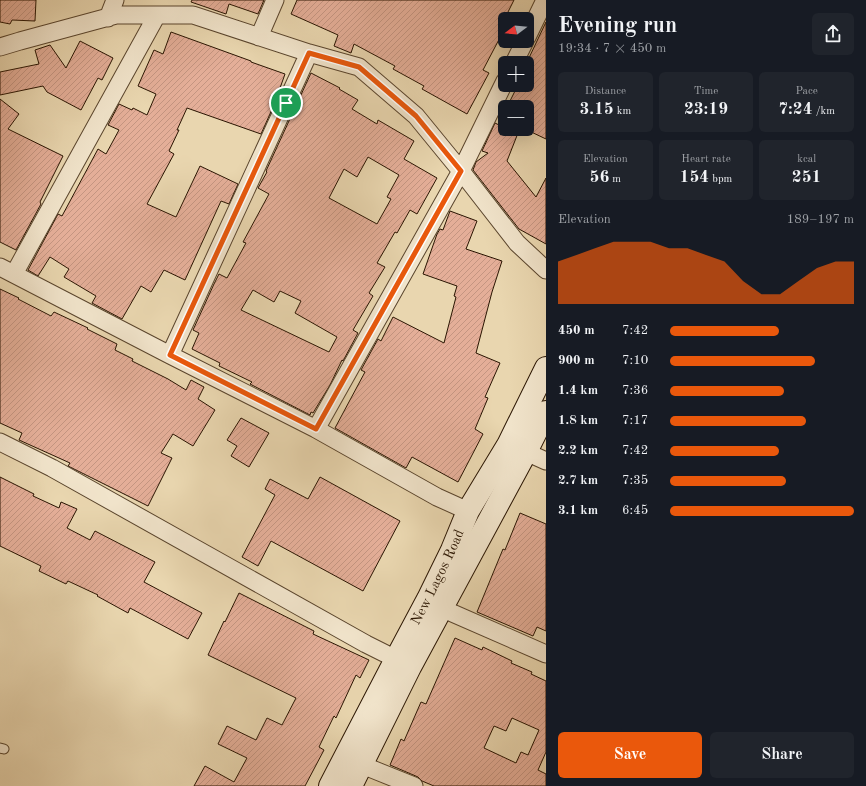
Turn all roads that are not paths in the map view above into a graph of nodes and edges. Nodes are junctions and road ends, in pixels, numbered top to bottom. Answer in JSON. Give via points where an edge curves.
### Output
{"nodes":[{"id":1,"x":115,"y":0,"type":"edge"},
{"id":2,"x":275,"y":0,"type":"edge"},
{"id":3,"x":545,"y":0,"type":"edge"},
{"id":4,"x":157,"y":15,"type":"junction"},
{"id":5,"x":108,"y":18,"type":"junction"},
{"id":6,"x":534,"y":23,"type":"edge"},
{"id":7,"x":259,"y":36,"type":"junction"},
{"id":8,"x":0,"y":47,"type":"edge"},
{"id":9,"x":309,"y":53,"type":"junction"},
{"id":10,"x":500,"y":92,"type":"edge"},
{"id":11,"x":461,"y":171,"type":"junction"},
{"id":12,"x":7,"y":270,"type":"edge"},
{"id":13,"x":546,"y":270,"type":"edge"},
{"id":14,"x":170,"y":355,"type":"junction"},
{"id":15,"x":546,"y":368,"type":"edge"},
{"id":16,"x":546,"y":412,"type":"edge"},
{"id":17,"x":316,"y":429,"type":"junction"},
{"id":18,"x":0,"y":442,"type":"edge"},
{"id":19,"x":526,"y":452,"type":"junction"},
{"id":20,"x":546,"y":461,"type":"edge"},
{"id":21,"x":468,"y":511,"type":"junction"},
{"id":22,"x":442,"y":608,"type":"junction"},
{"id":23,"x":546,"y":654,"type":"edge"},
{"id":24,"x":396,"y":659,"type":"junction"},
{"id":25,"x":362,"y":765,"type":"junction"},
{"id":26,"x":330,"y":786,"type":"edge"},
{"id":27,"x":351,"y":786,"type":"edge"},
{"id":28,"x":414,"y":786,"type":"edge"}],
"edges":[{"from":1,"to":5,"type":"street"},
{"from":2,"to":7,"type":"street"},
{"from":3,"to":6,"type":"street"},
{"from":4,"to":5,"type":"street","via":[[116,15]]},
{"from":4,"to":7,"type":"street","via":[[193,15]]},
{"from":4,"to":12,"type":"street"},
{"from":5,"to":8,"type":"street"},
{"from":7,"to":9,"type":"street"},
{"from":9,"to":11,"type":"street","via":[[359,67],[416,116]]},
{"from":9,"to":14,"type":"street"},
{"from":10,"to":11,"type":"street"},
{"from":11,"to":13,"type":"street","via":[[517,243]]},
{"from":11,"to":17,"type":"street"},
{"from":12,"to":14,"type":"street"},
{"from":14,"to":17,"type":"street"},
{"from":15,"to":21,"type":"main road","name":"New Lagos Road","via":[[508,445]]},
{"from":16,"to":19,"type":"main road","name":"New Lagos Road"},
{"from":17,"to":21,"type":"street","via":[[437,497]]},
{"from":18,"to":24,"type":"street","via":[[52,468]]},
{"from":19,"to":20,"type":"street"},
{"from":19,"to":22,"type":"main road","name":"New Lagos Road"},
{"from":21,"to":24,"type":"main road","name":"New Lagos Road","via":[[452,550]]},
{"from":22,"to":23,"type":"street"},
{"from":22,"to":25,"type":"main road","name":"New Lagos Road","via":[[410,666]]},
{"from":24,"to":26,"type":"main road","name":"New Lagos Road"},
{"from":25,"to":27,"type":"main road","name":"New Lagos Road"},
{"from":25,"to":28,"type":"street"}]}
